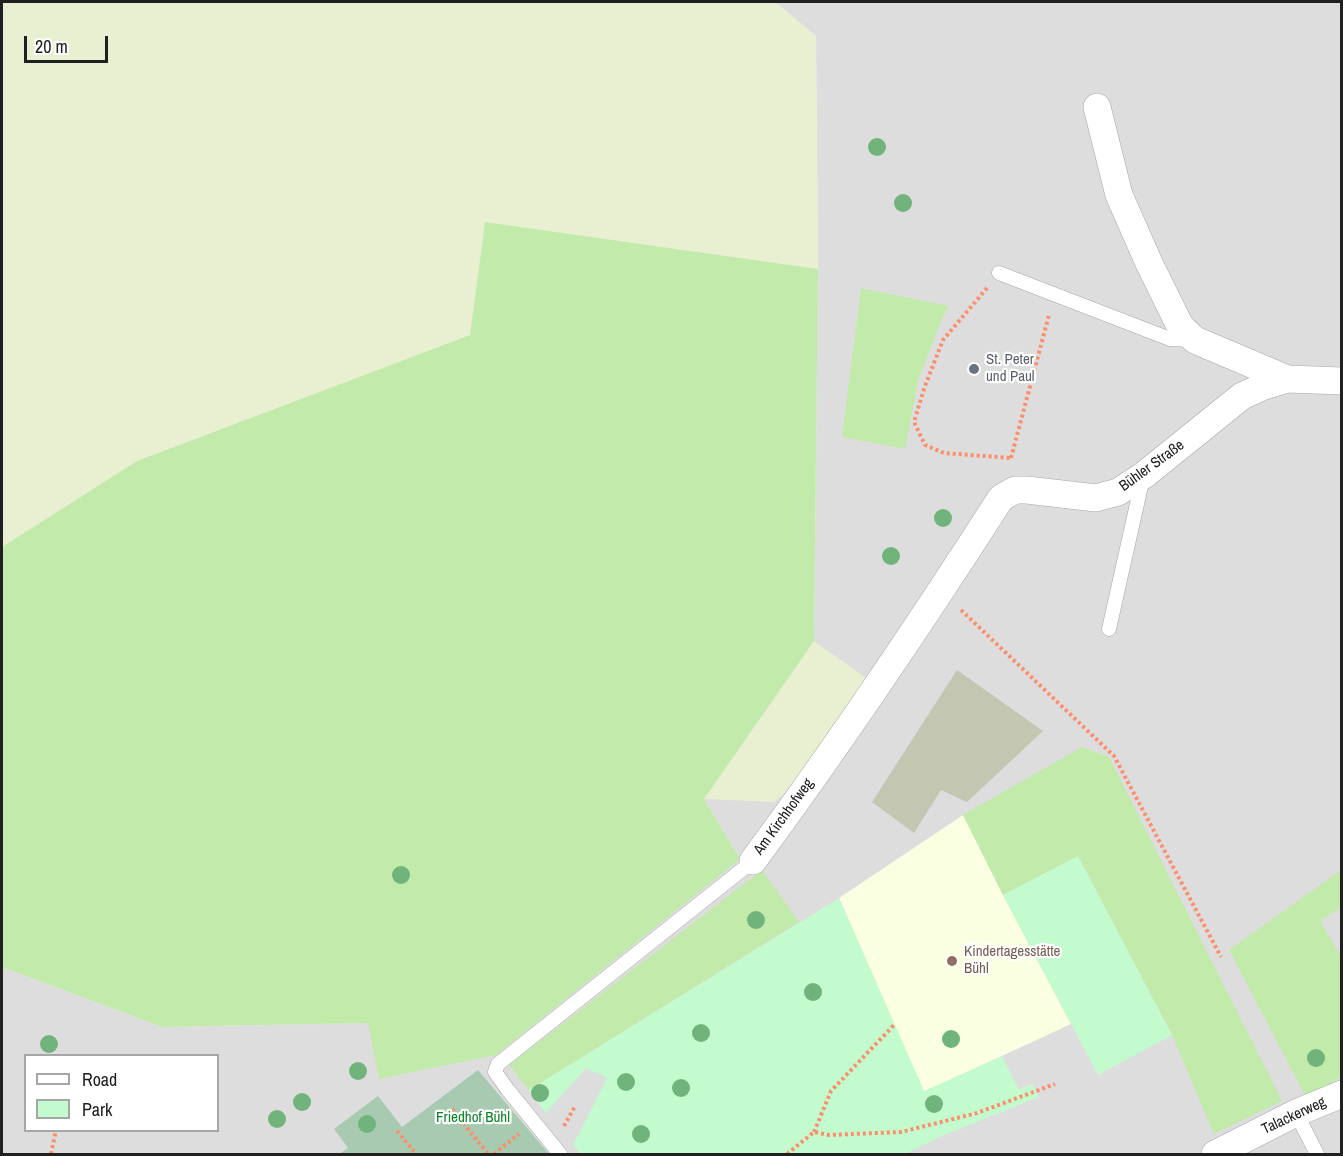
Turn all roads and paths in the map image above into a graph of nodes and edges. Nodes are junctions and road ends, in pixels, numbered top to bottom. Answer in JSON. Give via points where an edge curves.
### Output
{"nodes":[{"id":1,"x":1097,"y":106,"type":"dead end"},
{"id":2,"x":999,"y":273,"type":"joint"},
{"id":3,"x":1055,"y":294,"type":"junction"},
{"id":4,"x":1195,"y":340,"type":"junction"},
{"id":5,"x":1287,"y":379,"type":"junction"},
{"id":6,"x":1341,"y":381,"type":"edge"},
{"id":7,"x":1011,"y":458,"type":"junction"},
{"id":8,"x":1144,"y":475,"type":"junction"},
{"id":9,"x":1001,"y":498,"type":"junction"},
{"id":10,"x":941,"y":591,"type":"junction"},
{"id":11,"x":1109,"y":629,"type":"dead end"},
{"id":12,"x":753,"y":861,"type":"joint"},
{"id":13,"x":1221,"y":957,"type":"dead end"},
{"id":14,"x":894,"y":1025,"type":"dead end"},
{"id":15,"x":1055,"y":1084,"type":"dead end"},
{"id":16,"x":1341,"y":1094,"type":"edge"},
{"id":17,"x":452,"y":1109,"type":"dead end"},
{"id":18,"x":1296,"y":1113,"type":"junction"},
{"id":19,"x":534,"y":1122,"type":"junction"},
{"id":20,"x":397,"y":1131,"type":"dead end"},
{"id":21,"x":56,"y":1132,"type":"edge"},
{"id":22,"x":814,"y":1132,"type":"junction"},
{"id":23,"x":51,"y":1155,"type":"edge"},
{"id":24,"x":416,"y":1155,"type":"edge"},
{"id":25,"x":488,"y":1155,"type":"edge"},
{"id":26,"x":494,"y":1155,"type":"edge"},
{"id":27,"x":560,"y":1155,"type":"edge"},
{"id":28,"x":787,"y":1155,"type":"edge"},
{"id":29,"x":1215,"y":1155,"type":"edge"},
{"id":30,"x":1317,"y":1155,"type":"edge"}],
"edges":[{"from":1,"to":4,"type":"street","name":"Bühler Straße","via":[[1119,195],[1180,326]]},
{"from":2,"to":3,"type":"lane","name":"Bühler Straße"},
{"from":2,"to":7,"type":"path","via":[[943,340],[914,422],[925,445],[944,453]]},
{"from":3,"to":4,"type":"lane","name":"Bühler Straße","via":[[1170,339]]},
{"from":3,"to":7,"type":"path"},
{"from":4,"to":5,"type":"street","name":"Bühler Straße"},
{"from":5,"to":6,"type":"street","name":"Bühler Straße"},
{"from":5,"to":8,"type":"street","name":"Bühler Straße","via":[[1242,396]]},
{"from":7,"to":9,"type":"path"},
{"from":8,"to":9,"type":"street","name":"Bühler Straße","via":[[1118,492],[1096,498],[1028,490],[1015,490]]},
{"from":8,"to":11,"type":"lane"},
{"from":9,"to":10,"type":"street","name":"Am Kirchhofweg"},
{"from":10,"to":12,"type":"street","name":"Am Kirchhofweg"},
{"from":10,"to":13,"type":"path","via":[[1113,756]]},
{"from":12,"to":19,"type":"lane","name":"Am Kirchhofweg","via":[[498,1064],[495,1072]]},
{"from":14,"to":22,"type":"path","via":[[831,1092]]},
{"from":15,"to":22,"type":"path","via":[[977,1113],[901,1132]]},
{"from":16,"to":18,"type":"street","name":"Talackerweg"},
{"from":17,"to":25,"type":"path"},
{"from":18,"to":29,"type":"street","name":"Talackerweg"},
{"from":18,"to":30,"type":"lane"},
{"from":19,"to":26,"type":"path"},
{"from":19,"to":27,"type":"lane","name":"Am Kirchhofweg"},
{"from":20,"to":24,"type":"path"},
{"from":21,"to":23,"type":"path"},
{"from":22,"to":28,"type":"path"}]}
